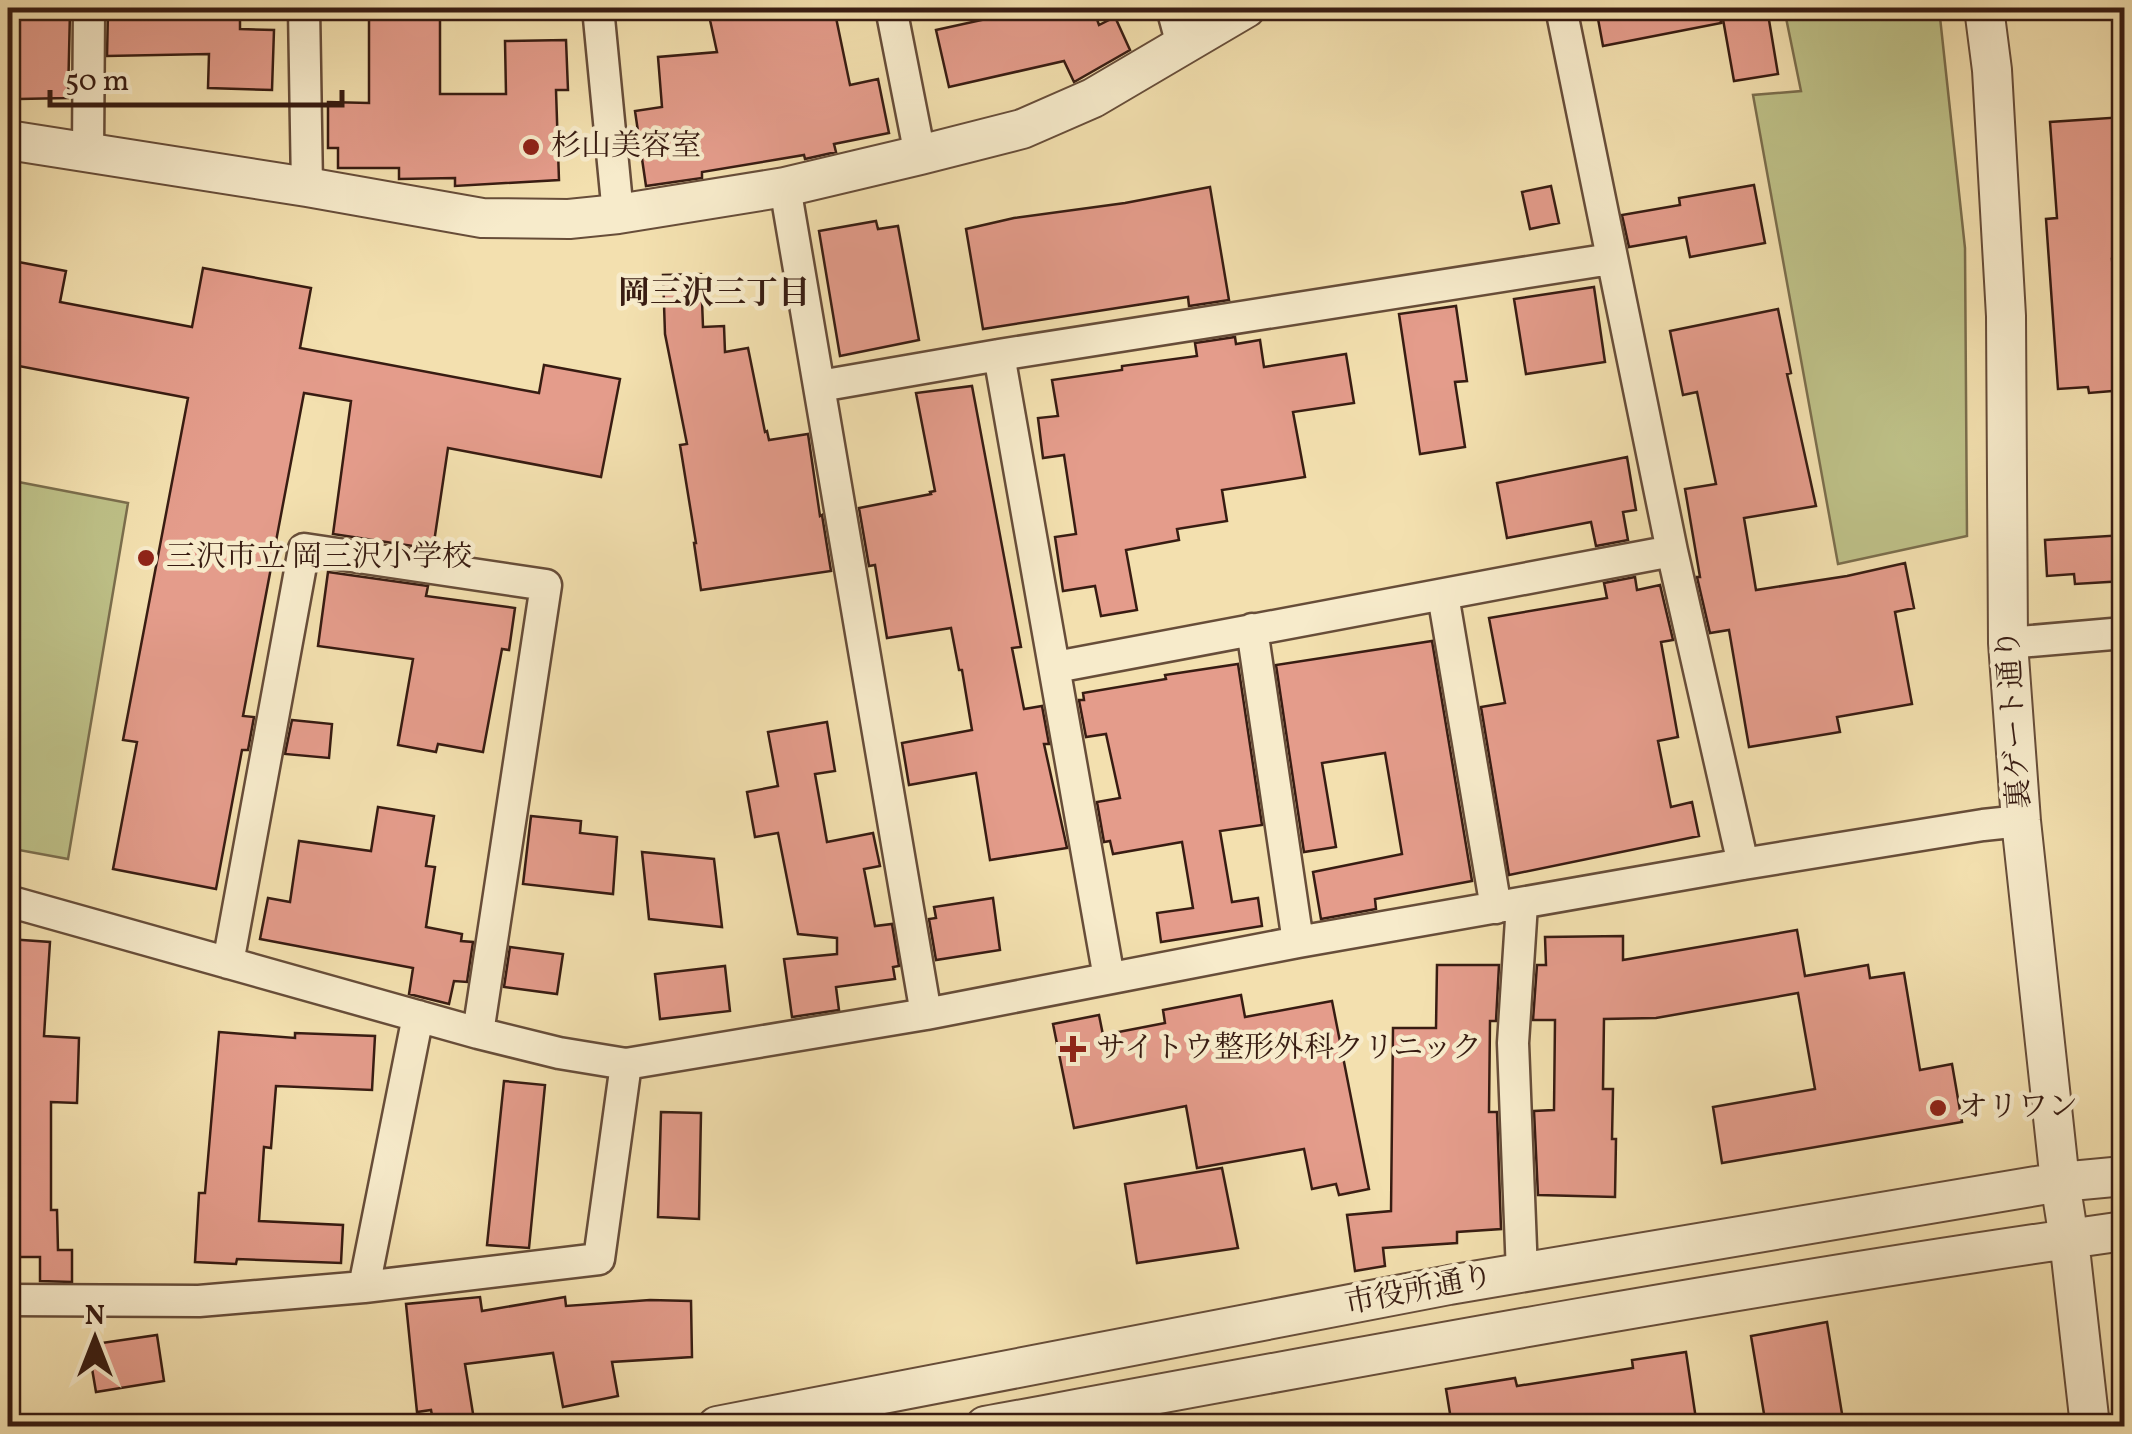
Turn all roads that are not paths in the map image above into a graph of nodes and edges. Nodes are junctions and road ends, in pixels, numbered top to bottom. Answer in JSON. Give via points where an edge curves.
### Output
{"nodes":[{"id":1,"x":88,"y":8,"type":"edge"},
{"id":2,"x":304,"y":8,"type":"edge"},
{"id":3,"x":598,"y":8,"type":"edge"},
{"id":4,"x":891,"y":8,"type":"edge"},
{"id":5,"x":1172,"y":8,"type":"edge"},
{"id":6,"x":1246,"y":8,"type":"edge"},
{"id":7,"x":1560,"y":8,"type":"edge"},
{"id":8,"x":1984,"y":8,"type":"edge"},
{"id":9,"x":1182,"y":45,"type":"junction"},
{"id":10,"x":8,"y":140,"type":"edge"},
{"id":11,"x":88,"y":153,"type":"junction"},
{"id":12,"x":920,"y":155,"type":"junction"},
{"id":13,"x":307,"y":186,"type":"junction"},
{"id":14,"x":784,"y":186,"type":"junction"},
{"id":15,"x":618,"y":214,"type":"junction"},
{"id":16,"x":1611,"y":258,"type":"junction"},
{"id":17,"x":1000,"y":355,"type":"junction"},
{"id":18,"x":820,"y":386,"type":"junction"},
{"id":19,"x":1672,"y":551,"type":"junction"},
{"id":20,"x":1443,"y":595,"type":"junction"},
{"id":21,"x":1252,"y":629,"type":"junction"},
{"id":22,"x":2124,"y":633,"type":"edge"},
{"id":23,"x":2008,"y":643,"type":"junction"},
{"id":24,"x":1056,"y":667,"type":"junction"},
{"id":25,"x":2021,"y":821,"type":"junction"},
{"id":26,"x":1743,"y":864,"type":"junction"},
{"id":27,"x":8,"y":901,"type":"edge"},
{"id":28,"x":1509,"y":906,"type":"junction"},
{"id":29,"x":1298,"y":942,"type":"junction"},
{"id":30,"x":228,"y":963,"type":"junction"},
{"id":31,"x":1109,"y":978,"type":"junction"},
{"id":32,"x":926,"y":1014,"type":"junction"},
{"id":33,"x":418,"y":1016,"type":"junction"},
{"id":34,"x":478,"y":1033,"type":"junction"},
{"id":35,"x":626,"y":1064,"type":"junction"},
{"id":36,"x":2124,"y":1176,"type":"edge"},
{"id":37,"x":2060,"y":1182,"type":"junction"},
{"id":38,"x":2124,"y":1231,"type":"edge"},
{"id":39,"x":2069,"y":1239,"type":"junction"},
{"id":40,"x":1522,"y":1272,"type":"junction"},
{"id":41,"x":364,"y":1288,"type":"junction"},
{"id":42,"x":8,"y":1300,"type":"edge"},
{"id":43,"x":717,"y":1426,"type":"edge"},
{"id":44,"x":985,"y":1426,"type":"edge"},
{"id":45,"x":2090,"y":1426,"type":"edge"}],
"edges":[{"from":1,"to":11,"type":"street"},
{"from":2,"to":13,"type":"street"},
{"from":3,"to":15,"type":"street"},
{"from":4,"to":12,"type":"street"},
{"from":5,"to":9,"type":"street"},
{"from":6,"to":9,"type":"street"},
{"from":7,"to":16,"type":"street"},
{"from":8,"to":23,"type":"street","name":"裏ゲート通り","via":[[2006,316]]},
{"from":9,"to":12,"type":"street","via":[[1093,98],[1022,129]]},
{"from":10,"to":11,"type":"street"},
{"from":11,"to":13,"type":"street"},
{"from":12,"to":14,"type":"street"},
{"from":13,"to":15,"type":"street","via":[[482,218]]},
{"from":14,"to":15,"type":"street"},
{"from":14,"to":18,"type":"street"},
{"from":16,"to":17,"type":"street"},
{"from":16,"to":19,"type":"street"},
{"from":17,"to":18,"type":"street"},
{"from":17,"to":24,"type":"street"},
{"from":18,"to":32,"type":"street"},
{"from":19,"to":20,"type":"street"},
{"from":19,"to":26,"type":"street"},
{"from":20,"to":21,"type":"street"},
{"from":20,"to":28,"type":"street"},
{"from":21,"to":24,"type":"street"},
{"from":21,"to":29,"type":"street"},
{"from":22,"to":23,"type":"street"},
{"from":23,"to":25,"type":"street","name":"裏ゲート通り"},
{"from":24,"to":31,"type":"street"},
{"from":25,"to":26,"type":"street"},
{"from":25,"to":37,"type":"street","name":"裏ゲート通り"},
{"from":26,"to":28,"type":"street"},
{"from":27,"to":30,"type":"street"},
{"from":28,"to":29,"type":"street"},
{"from":28,"to":40,"type":"street"},
{"from":29,"to":31,"type":"street"},
{"from":30,"to":33,"type":"street"},
{"from":30,"to":34,"type":"street","via":[[304,550],[546,585]]},
{"from":31,"to":32,"type":"street"},
{"from":32,"to":35,"type":"street"},
{"from":33,"to":34,"type":"street"},
{"from":33,"to":41,"type":"street"},
{"from":34,"to":35,"type":"street"},
{"from":35,"to":41,"type":"street","via":[[599,1259]]},
{"from":36,"to":37,"type":"street","name":"市役所通り"},
{"from":37,"to":39,"type":"street","name":"裏ゲート通り"},
{"from":37,"to":40,"type":"street","name":"市役所通り"},
{"from":38,"to":39,"type":"street","name":"市役所通り"},
{"from":39,"to":44,"type":"street","name":"市役所通り","via":[[1772,1284]]},
{"from":39,"to":45,"type":"street","name":"裏ゲート通り"},
{"from":40,"to":43,"type":"street","name":"市役所通り"},
{"from":41,"to":42,"type":"street","via":[[199,1301]]}]}
